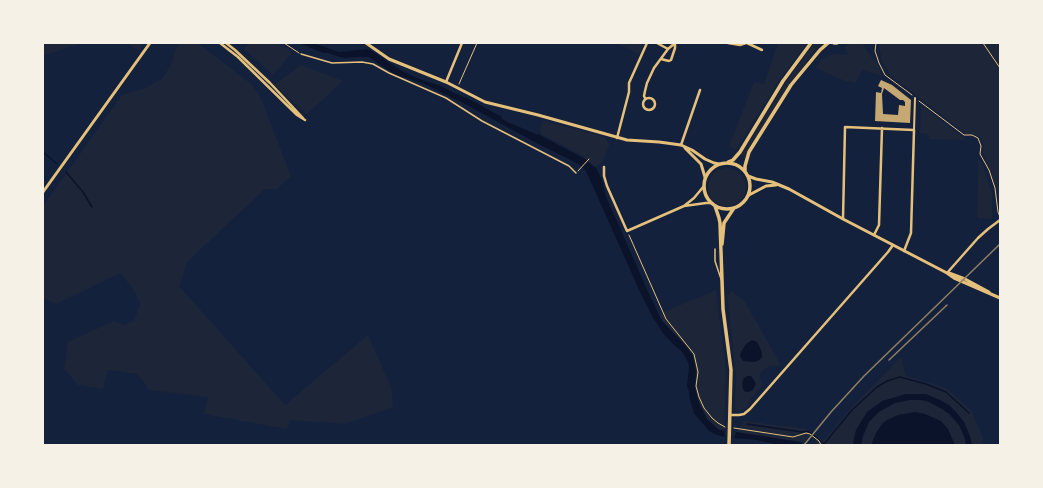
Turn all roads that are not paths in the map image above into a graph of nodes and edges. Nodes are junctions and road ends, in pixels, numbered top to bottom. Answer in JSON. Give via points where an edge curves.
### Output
{"nodes":[{"id":1,"x":150,"y":43,"type":"edge"},
{"id":2,"x":220,"y":43,"type":"edge"},
{"id":3,"x":226,"y":43,"type":"edge"},
{"id":4,"x":366,"y":43,"type":"edge"},
{"id":5,"x":462,"y":43,"type":"edge"},
{"id":6,"x":647,"y":43,"type":"edge"},
{"id":7,"x":657,"y":43,"type":"edge"},
{"id":8,"x":675,"y":43,"type":"edge"},
{"id":9,"x":730,"y":43,"type":"edge"},
{"id":10,"x":746,"y":43,"type":"edge"},
{"id":11,"x":811,"y":43,"type":"edge"},
{"id":12,"x":828,"y":43,"type":"edge"},
{"id":13,"x":834,"y":43,"type":"edge"},
{"id":14,"x":837,"y":43,"type":"edge"},
{"id":15,"x":668,"y":49,"type":"junction"},
{"id":16,"x":762,"y":50,"type":"dead end"},
{"id":17,"x":301,"y":54,"type":"road end"},
{"id":18,"x":661,"y":59,"type":"junction"},
{"id":19,"x":446,"y":82,"type":"junction"},
{"id":20,"x":700,"y":90,"type":"dead end"},
{"id":21,"x":645,"y":98,"type":"junction"},
{"id":22,"x":915,"y":98,"type":"road end"},
{"id":23,"x":882,"y":128,"type":"junction"},
{"id":24,"x":914,"y":130,"type":"junction"},
{"id":25,"x":617,"y":138,"type":"junction"},
{"id":26,"x":682,"y":146,"type":"junction"},
{"id":27,"x":728,"y":162,"type":"junction"},
{"id":28,"x":719,"y":164,"type":"junction"},
{"id":29,"x":604,"y":166,"type":"dead end"},
{"id":30,"x":745,"y":171,"type":"junction"},
{"id":31,"x":576,"y":172,"type":"dead end"},
{"id":32,"x":748,"y":176,"type":"junction"},
{"id":33,"x":705,"y":177,"type":"junction"},
{"id":34,"x":778,"y":184,"type":"junction"},
{"id":35,"x":704,"y":186,"type":"junction"},
{"id":36,"x":43,"y":192,"type":"edge"},
{"id":37,"x":749,"y":195,"type":"junction"},
{"id":38,"x":713,"y":204,"type":"junction"},
{"id":39,"x":684,"y":206,"type":"junction"},
{"id":40,"x":734,"y":208,"type":"junction"},
{"id":41,"x":843,"y":219,"type":"junction"},
{"id":42,"x":1000,"y":219,"type":"edge"},
{"id":43,"x":874,"y":235,"type":"junction"},
{"id":44,"x":893,"y":245,"type":"junction"},
{"id":45,"x":715,"y":249,"type":"dead end"},
{"id":46,"x":904,"y":251,"type":"junction"},
{"id":47,"x":721,"y":252,"type":"junction"},
{"id":48,"x":947,"y":273,"type":"junction"},
{"id":49,"x":721,"y":281,"type":"junction"},
{"id":50,"x":1000,"y":298,"type":"edge"},
{"id":51,"x":730,"y":415,"type":"junction"},
{"id":52,"x":729,"y":443,"type":"edge"}],
"edges":[{"from":1,"to":36,"type":"street"},
{"from":2,"to":3,"type":"street","via":[[305,120],[270,83]]},
{"from":4,"to":19,"type":"street","via":[[389,59]]},
{"from":5,"to":19,"type":"street"},
{"from":6,"to":25,"type":"street","via":[[629,83]]},
{"from":7,"to":15,"type":"street"},
{"from":8,"to":15,"type":"street"},
{"from":8,"to":18,"type":"street","via":[[676,48],[671,60]]},
{"from":9,"to":10,"type":"street"},
{"from":10,"to":16,"type":"street"},
{"from":11,"to":27,"type":"main road","via":[[783,81],[740,152]]},
{"from":12,"to":30,"type":"main road","via":[[791,85],[749,152]]},
{"from":13,"to":14,"type":"main road"},
{"from":15,"to":18,"type":"street"},
{"from":17,"to":31,"type":"lane","via":[[332,63],[373,64],[446,98],[482,121]]},
{"from":18,"to":21,"type":"street","via":[[647,83]]},
{"from":19,"to":25,"type":"street","via":[[486,102]]},
{"from":20,"to":26,"type":"street"},
{"from":21,"to":21,"type":"street","via":[[644,107],[648,110],[655,105],[653,99]]},
{"from":22,"to":24,"type":"street"},
{"from":23,"to":24,"type":"street"},
{"from":23,"to":41,"type":"street","via":[[846,127]]},
{"from":23,"to":43,"type":"street","via":[[879,225]]},
{"from":24,"to":46,"type":"street","via":[[911,233]]},
{"from":25,"to":26,"type":"street"},
{"from":26,"to":28,"type":"street"},
{"from":26,"to":33,"type":"street","via":[[701,164]]},
{"from":27,"to":28,"type":"main road"},
{"from":27,"to":30,"type":"main road"},
{"from":28,"to":33,"type":"main road"},
{"from":29,"to":39,"type":"street","via":[[606,186],[628,231]]},
{"from":30,"to":32,"type":"main road"},
{"from":32,"to":34,"type":"street"},
{"from":32,"to":37,"type":"main road"},
{"from":33,"to":35,"type":"main road"},
{"from":34,"to":37,"type":"street","via":[[771,184]]},
{"from":34,"to":41,"type":"street"},
{"from":35,"to":38,"type":"main road","via":[[706,196]]},
{"from":35,"to":39,"type":"street"},
{"from":37,"to":40,"type":"main road","via":[[743,203]]},
{"from":38,"to":39,"type":"street","via":[[706,202]]},
{"from":38,"to":40,"type":"main road","via":[[724,209]]},
{"from":38,"to":47,"type":"main road","via":[[719,218]]},
{"from":40,"to":47,"type":"main road","via":[[724,223]]},
{"from":41,"to":43,"type":"street"},
{"from":42,"to":48,"type":"street","via":[[978,238]]},
{"from":43,"to":44,"type":"street"},
{"from":44,"to":46,"type":"street"},
{"from":44,"to":51,"type":"street","via":[[750,409],[744,414]]},
{"from":45,"to":49,"type":"lane","via":[[715,261]]},
{"from":46,"to":48,"type":"street"},
{"from":47,"to":49,"type":"main road"},
{"from":48,"to":50,"type":"street","via":[[965,279]]},
{"from":49,"to":51,"type":"main road","via":[[731,370]]},
{"from":51,"to":52,"type":"main road"}]}
